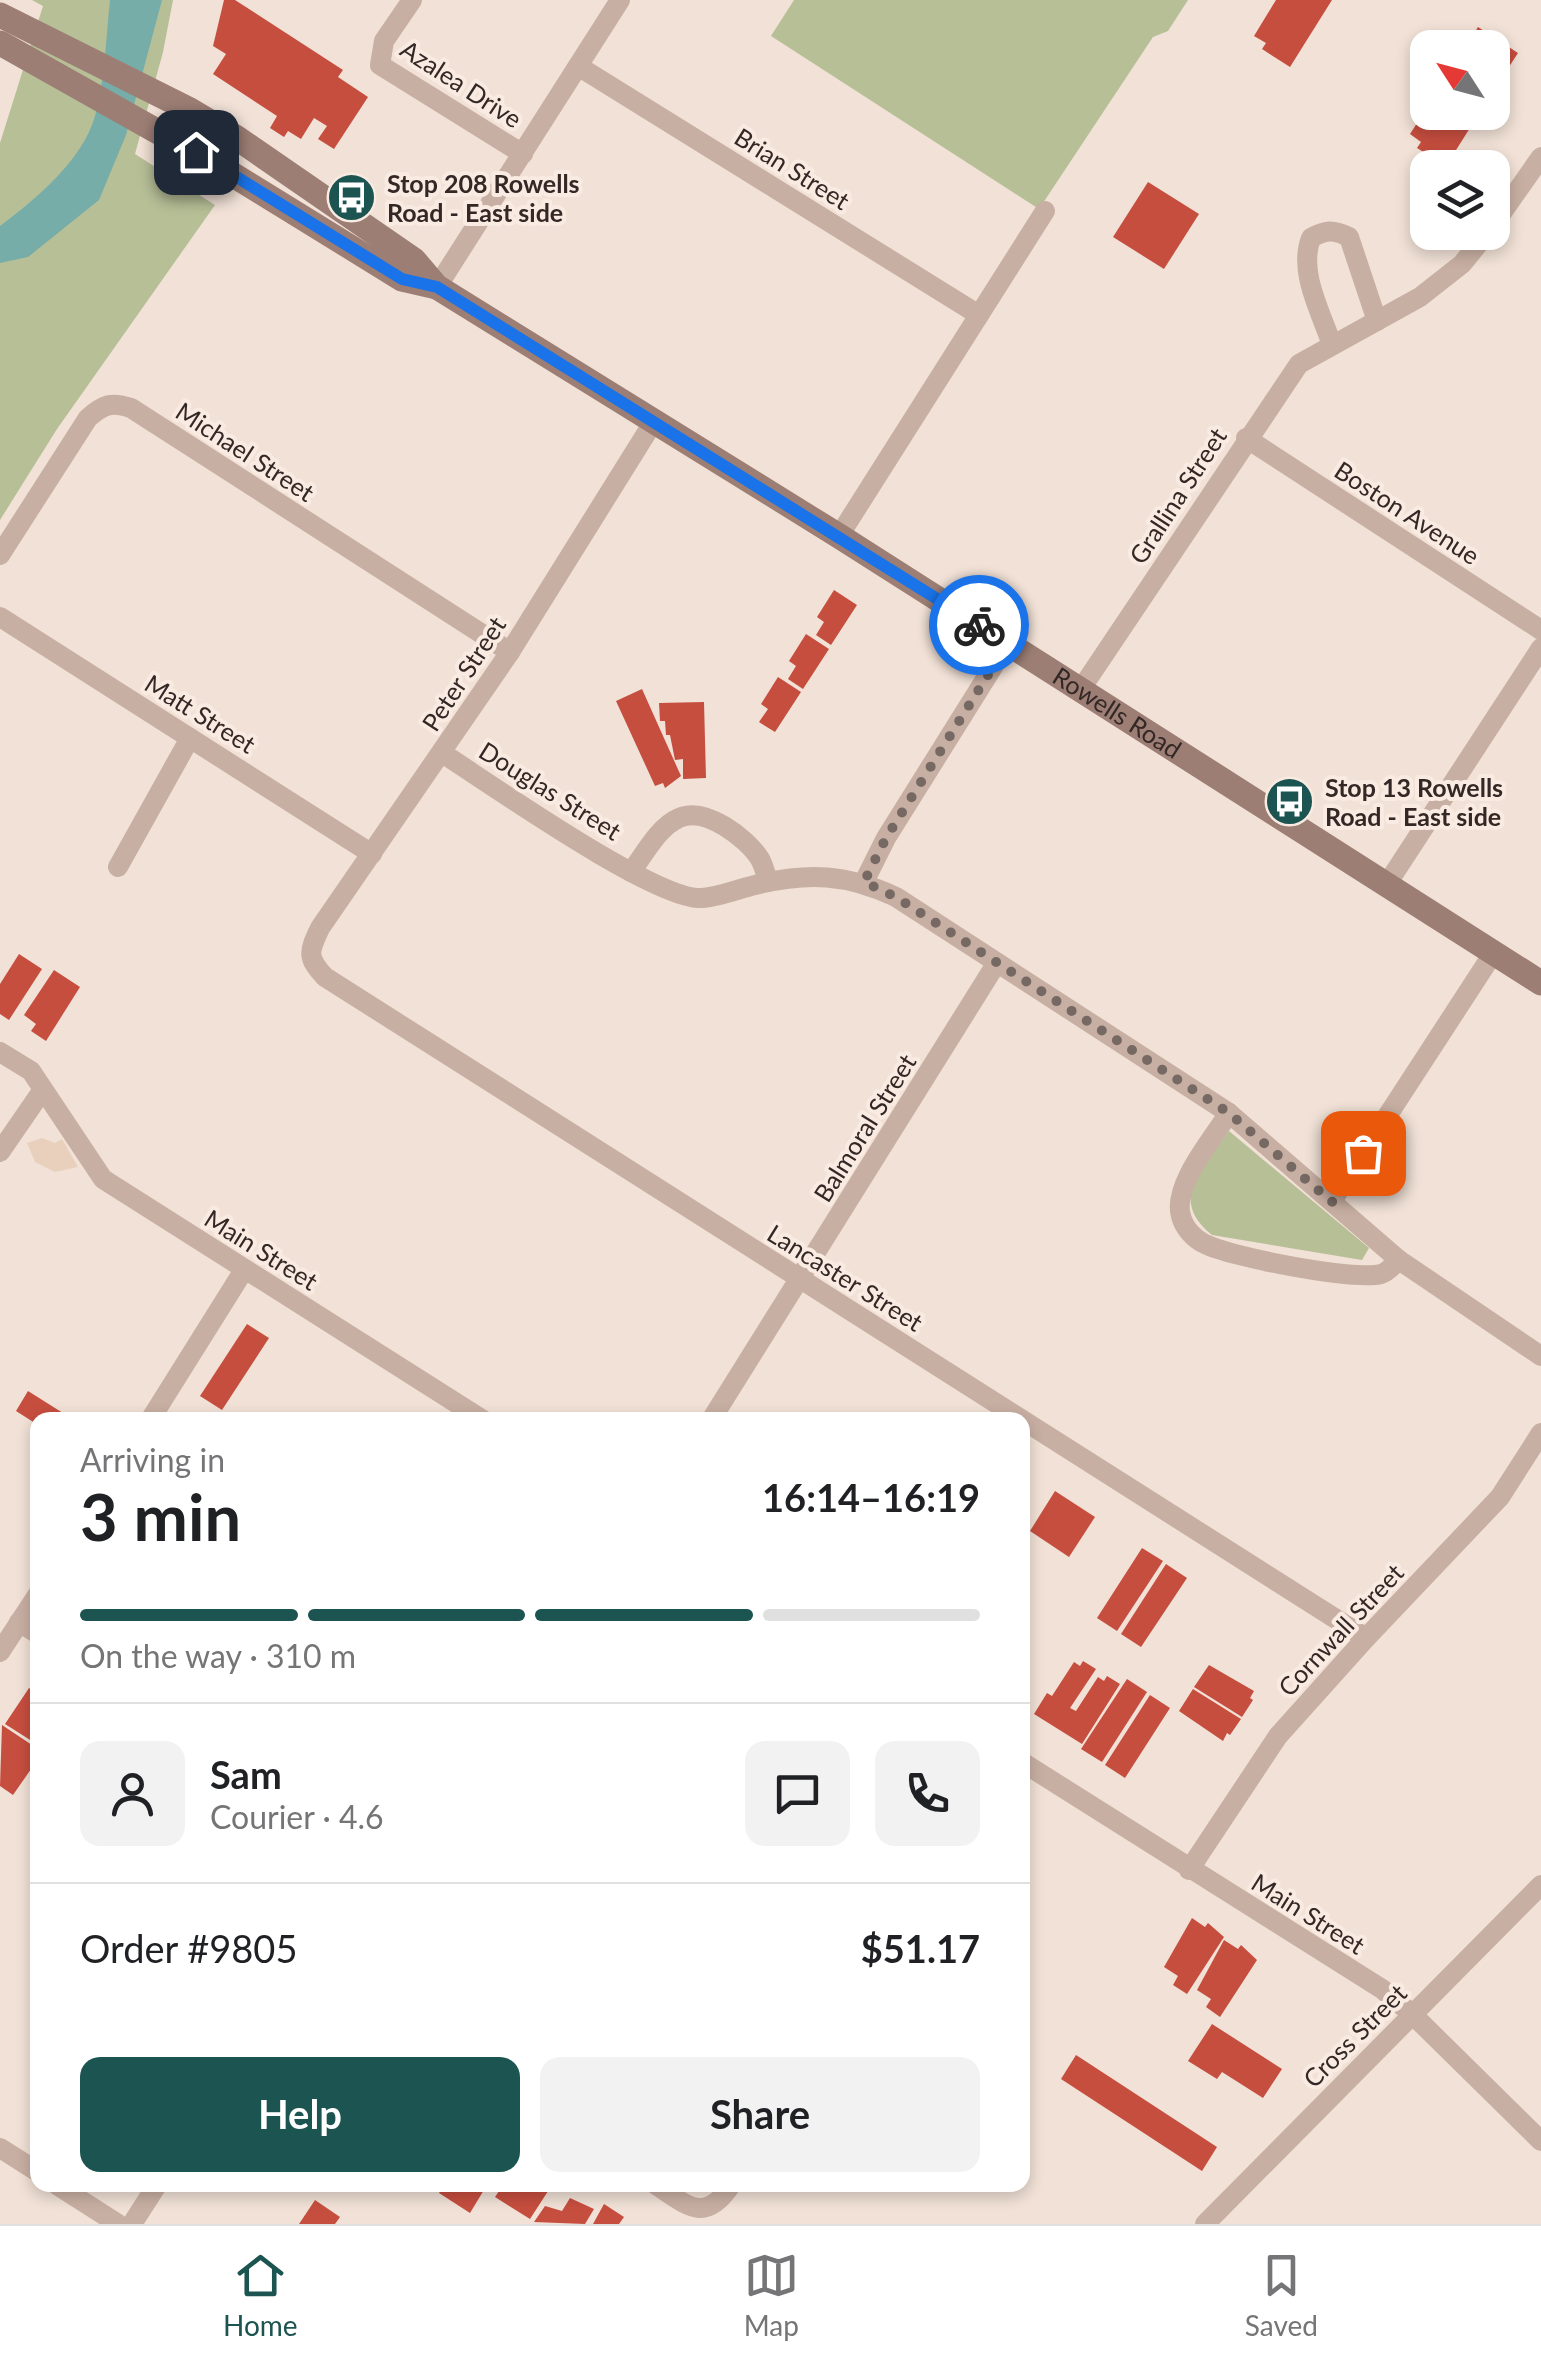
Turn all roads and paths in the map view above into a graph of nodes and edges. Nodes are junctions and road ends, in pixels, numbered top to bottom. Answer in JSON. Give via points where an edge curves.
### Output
{"nodes":[{"id":1,"x":412,"y":0,"type":"edge"},
{"id":2,"x":620,"y":0,"type":"edge"},
{"id":3,"x":0,"y":15,"type":"edge"},
{"id":4,"x":0,"y":43,"type":"edge"},
{"id":5,"x":578,"y":66,"type":"junction"},
{"id":6,"x":523,"y":154,"type":"junction"},
{"id":7,"x":1541,"y":157,"type":"edge"},
{"id":8,"x":1510,"y":201,"type":"edge"},
{"id":9,"x":1044,"y":211,"type":"dead end"},
{"id":10,"x":1474,"y":250,"type":"edge"},
{"id":11,"x":437,"y":287,"type":"junction"},
{"id":12,"x":979,"y":315,"type":"junction"},
{"id":13,"x":1377,"y":321,"type":"junction"},
{"id":14,"x":1332,"y":344,"type":"junction"},
{"id":15,"x":654,"y":421,"type":"junction"},
{"id":16,"x":1246,"y":438,"type":"junction"},
{"id":17,"x":839,"y":536,"type":"junction"},
{"id":18,"x":0,"y":555,"type":"edge"},
{"id":19,"x":0,"y":617,"type":"edge"},
{"id":20,"x":1539,"y":624,"type":"edge"},
{"id":21,"x":1008,"y":643,"type":"junction"},
{"id":22,"x":1541,"y":648,"type":"edge"},
{"id":23,"x":510,"y":652,"type":"junction"},
{"id":24,"x":1081,"y":689,"type":"junction"},
{"id":25,"x":190,"y":738,"type":"junction"},
{"id":26,"x":442,"y":752,"type":"junction"},
{"id":27,"x":372,"y":854,"type":"junction"},
{"id":28,"x":118,"y":867,"type":"dead end"},
{"id":29,"x":631,"y":872,"type":"junction"},
{"id":30,"x":768,"y":882,"type":"junction"},
{"id":31,"x":864,"y":882,"type":"junction"},
{"id":32,"x":1387,"y":884,"type":"junction"},
{"id":33,"x":310,"y":949,"type":"joint"},
{"id":34,"x":1494,"y":952,"type":"junction"},
{"id":35,"x":996,"y":964,"type":"junction"},
{"id":36,"x":1541,"y":983,"type":"edge"},
{"id":37,"x":0,"y":1052,"type":"edge"},
{"id":38,"x":42,"y":1091,"type":"junction"},
{"id":39,"x":1229,"y":1113,"type":"junction"},
{"id":40,"x":0,"y":1152,"type":"edge"},
{"id":41,"x":1332,"y":1202,"type":"junction"},
{"id":42,"x":1399,"y":1260,"type":"junction"},
{"id":43,"x":244,"y":1270,"type":"junction"},
{"id":44,"x":800,"y":1279,"type":"junction"},
{"id":45,"x":1541,"y":1356,"type":"edge"},
{"id":46,"x":155,"y":1412,"type":"edge"},
{"id":47,"x":470,"y":1412,"type":"edge"},
{"id":48,"x":716,"y":1412,"type":"edge"},
{"id":49,"x":1010,"y":1412,"type":"edge"},
{"id":50,"x":1030,"y":1425,"type":"edge"},
{"id":51,"x":1541,"y":1433,"type":"edge"},
{"id":52,"x":28,"y":1628,"type":"edge"},
{"id":53,"x":1366,"y":1638,"type":"junction"},
{"id":54,"x":0,"y":1652,"type":"edge"},
{"id":55,"x":1030,"y":1767,"type":"edge"},
{"id":56,"x":1189,"y":1870,"type":"junction"},
{"id":57,"x":1541,"y":1884,"type":"edge"},
{"id":58,"x":1412,"y":2014,"type":"junction"},
{"id":59,"x":1541,"y":2141,"type":"edge"},
{"id":60,"x":0,"y":2148,"type":"edge"},
{"id":61,"x":30,"y":2167,"type":"edge"},
{"id":62,"x":68,"y":2192,"type":"edge"},
{"id":63,"x":152,"y":2192,"type":"edge"},
{"id":64,"x":667,"y":2192,"type":"edge"},
{"id":65,"x":726,"y":2192,"type":"edge"},
{"id":66,"x":118,"y":2224,"type":"edge"},
{"id":67,"x":132,"y":2224,"type":"edge"},
{"id":68,"x":1204,"y":2224,"type":"edge"}],
"edges":[{"from":1,"to":6,"type":"street","name":"Azalea Drive","via":[[384,41],[380,65]]},
{"from":2,"to":5,"type":"street"},
{"from":3,"to":11,"type":"main road","name":"Rowells Road","via":[[237,138],[414,260]]},
{"from":4,"to":11,"type":"main road","name":"Rowells Road","via":[[402,279]]},
{"from":5,"to":6,"type":"street"},
{"from":5,"to":12,"type":"street","name":"Brian Street"},
{"from":6,"to":11,"type":"street"},
{"from":7,"to":8,"type":"street","name":"Grallina Street"},
{"from":9,"to":12,"type":"street"},
{"from":10,"to":13,"type":"street","name":"Grallina Street","via":[[1420,297]]},
{"from":11,"to":15,"type":"main road","name":"Rowells Road"},
{"from":12,"to":17,"type":"street"},
{"from":13,"to":14,"type":"street","name":"Grallina Street"},
{"from":13,"to":14,"type":"street","via":[[1349,236],[1324,230],[1310,238],[1305,254]]},
{"from":14,"to":16,"type":"street","name":"Grallina Street","via":[[1299,364]]},
{"from":15,"to":17,"type":"main road","name":"Rowells Road"},
{"from":15,"to":23,"type":"street","name":"Peter Street"},
{"from":16,"to":20,"type":"street","name":"Boston Avenue"},
{"from":16,"to":24,"type":"street","name":"Grallina Street"},
{"from":17,"to":21,"type":"main road","name":"Rowells Road"},
{"from":18,"to":23,"type":"street","name":"Michael Street","via":[[88,418],[116,402]]},
{"from":19,"to":25,"type":"street","name":"Matt Street"},
{"from":21,"to":24,"type":"main road","name":"Rowells Road"},
{"from":21,"to":31,"type":"street"},
{"from":22,"to":32,"type":"street"},
{"from":23,"to":26,"type":"street","name":"Peter Street"},
{"from":24,"to":32,"type":"main road","name":"Rowells Road"},
{"from":25,"to":27,"type":"street","name":"Matt Street"},
{"from":25,"to":28,"type":"street"},
{"from":26,"to":27,"type":"street","name":"Peter Street"},
{"from":26,"to":29,"type":"street","name":"Douglas Street"},
{"from":27,"to":33,"type":"street","name":"Peter Street"},
{"from":29,"to":30,"type":"street","name":"Douglas Street","via":[[676,894],[702,898]]},
{"from":29,"to":30,"type":"street","name":"Douglas Street","via":[[680,816],[700,816],[751,849]]},
{"from":30,"to":31,"type":"street","name":"Douglas Street","via":[[841,876]]},
{"from":31,"to":35,"type":"street","name":"Douglas Street"},
{"from":32,"to":34,"type":"main road","name":"Rowells Road"},
{"from":33,"to":44,"type":"street","name":"Lancaster Street","via":[[325,976]]},
{"from":34,"to":36,"type":"main road","name":"Rowells Road"},
{"from":34,"to":41,"type":"street"},
{"from":35,"to":39,"type":"street","name":"Douglas Street"},
{"from":35,"to":44,"type":"street","name":"Balmoral Street"},
{"from":37,"to":38,"type":"street","name":"Main Street","via":[[30,1071]]},
{"from":38,"to":40,"type":"street"},
{"from":38,"to":43,"type":"street","name":"Main Street","via":[[103,1179]]},
{"from":39,"to":41,"type":"street","name":"Douglas Street"},
{"from":39,"to":42,"type":"street","via":[[1181,1189],[1180,1215],[1192,1236],[1290,1266],[1365,1275],[1384,1274]]},
{"from":41,"to":42,"type":"street","name":"Douglas Street"},
{"from":42,"to":45,"type":"street","name":"Douglas Street"},
{"from":43,"to":46,"type":"street"},
{"from":43,"to":47,"type":"street","name":"Main Street"},
{"from":44,"to":48,"type":"street","name":"Balmoral Street"},
{"from":44,"to":49,"type":"street","name":"Lancaster Street"},
{"from":50,"to":53,"type":"street","name":"Lancaster Street"},
{"from":51,"to":53,"type":"street","name":"Cornwall Street","via":[[1500,1498]]},
{"from":52,"to":54,"type":"street"},
{"from":53,"to":56,"type":"street","name":"Cornwall Street","via":[[1278,1736]]},
{"from":55,"to":56,"type":"street","name":"Main Street"},
{"from":56,"to":58,"type":"street","name":"Main Street"},
{"from":57,"to":58,"type":"street","name":"Cross Street"},
{"from":58,"to":59,"type":"street","name":"Main Street"},
{"from":58,"to":68,"type":"street","name":"Cross Street"},
{"from":60,"to":61,"type":"street"},
{"from":62,"to":66,"type":"street"},
{"from":63,"to":67,"type":"street"},
{"from":64,"to":65,"type":"street","via":[[708,2210]]}]}
